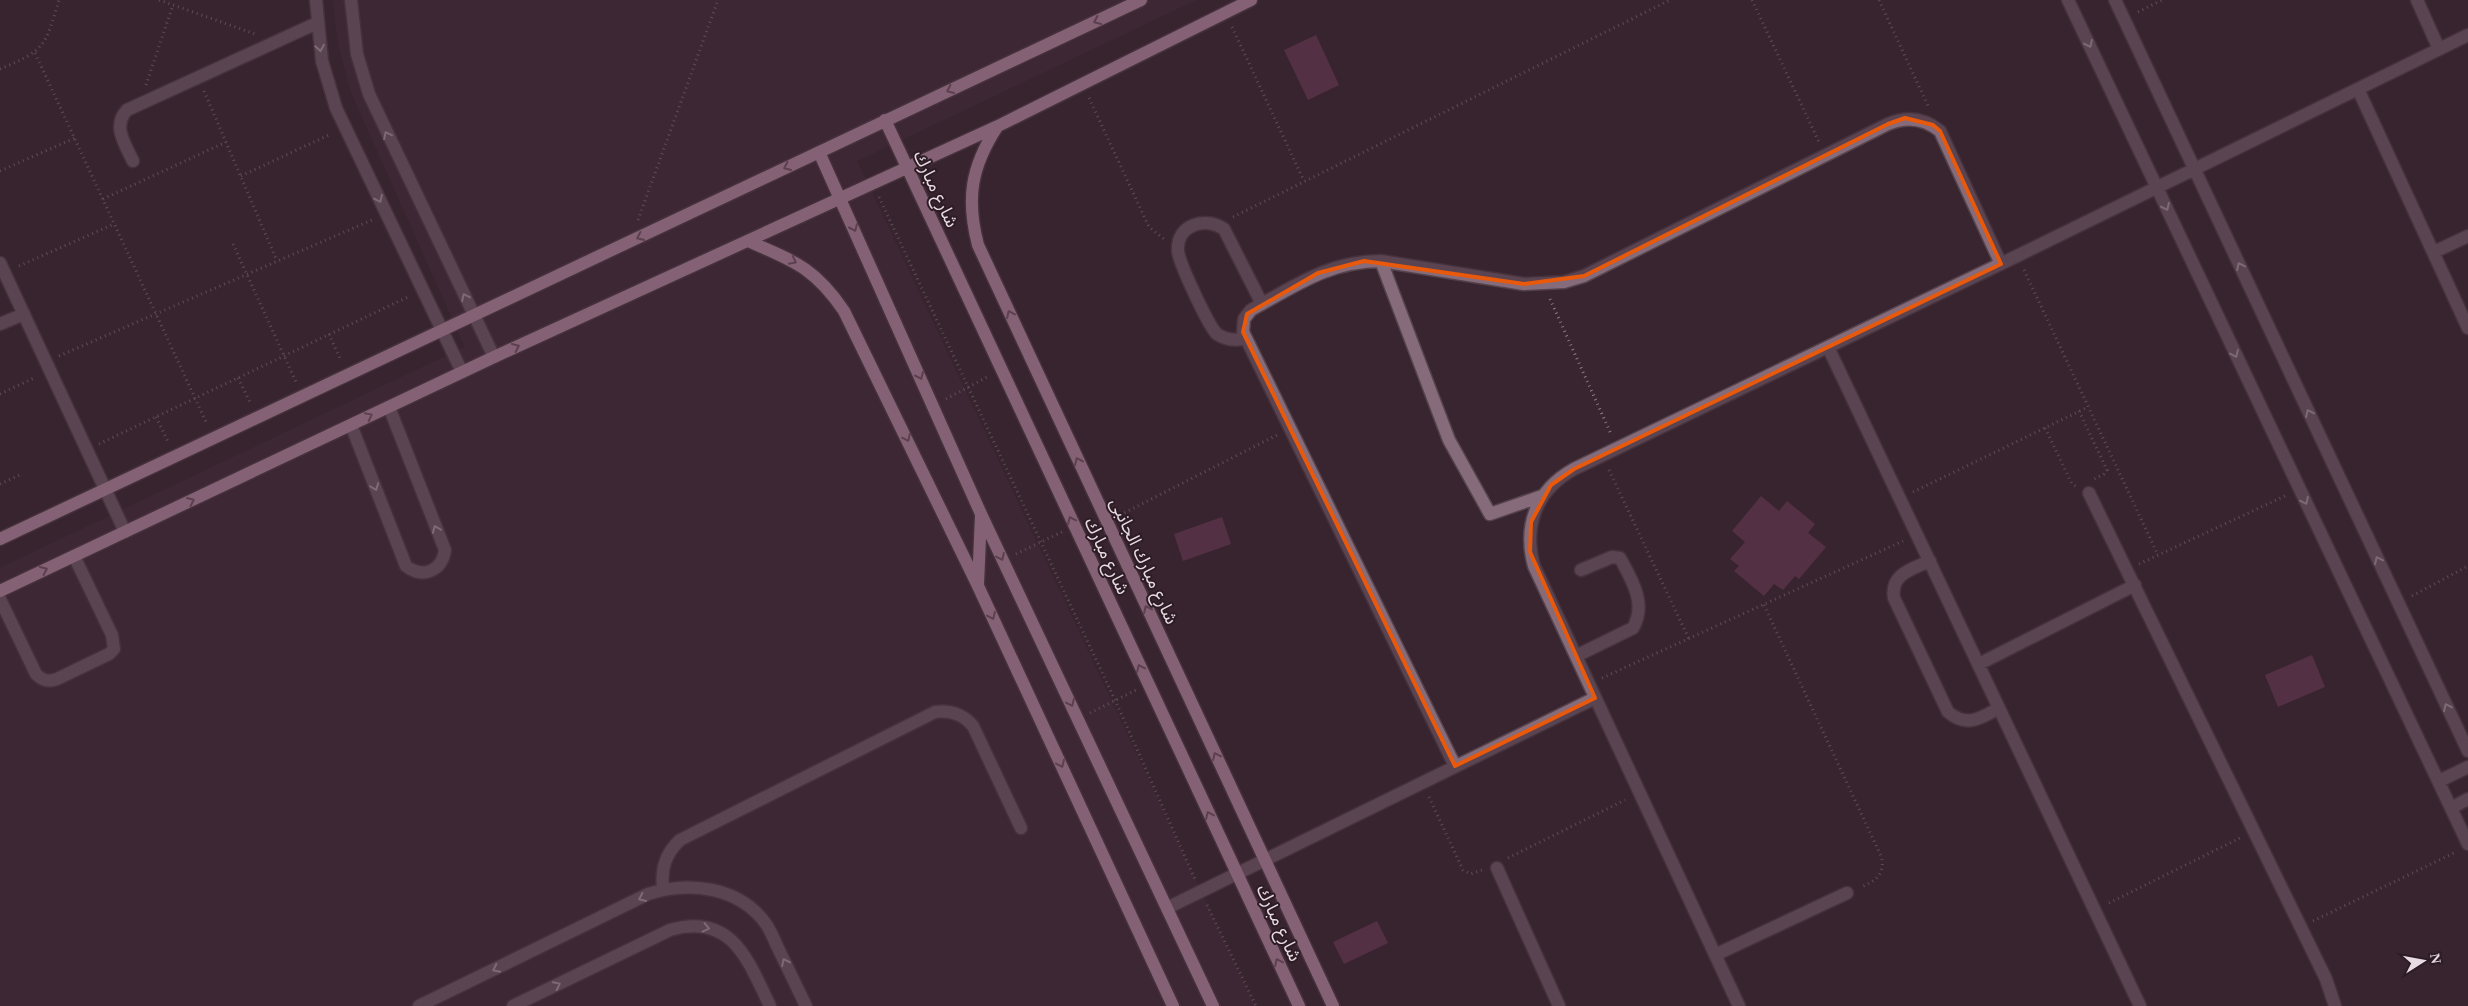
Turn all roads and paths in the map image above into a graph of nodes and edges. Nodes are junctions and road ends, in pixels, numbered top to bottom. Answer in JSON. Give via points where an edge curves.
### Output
{"nodes":[{"id":1,"x":59,"y":0,"type":"edge"},
{"id":2,"x":159,"y":0,"type":"edge"},
{"id":3,"x":316,"y":0,"type":"edge"},
{"id":4,"x":351,"y":0,"type":"edge"},
{"id":5,"x":718,"y":0,"type":"edge"},
{"id":6,"x":1141,"y":0,"type":"edge"},
{"id":7,"x":1251,"y":0,"type":"edge"},
{"id":8,"x":1670,"y":0,"type":"edge"},
{"id":9,"x":1752,"y":0,"type":"edge"},
{"id":10,"x":1879,"y":0,"type":"edge"},
{"id":11,"x":2068,"y":0,"type":"edge"},
{"id":12,"x":2115,"y":0,"type":"edge"},
{"id":13,"x":2162,"y":0,"type":"edge"},
{"id":14,"x":2417,"y":0,"type":"edge"},
{"id":15,"x":1663,"y":2,"type":"edge"},
{"id":16,"x":173,"y":5,"type":"junction"},
{"id":17,"x":1225,"y":13,"type":"junction"},
{"id":18,"x":2124,"y":18,"type":"junction"},
{"id":19,"x":317,"y":23,"type":"junction"},
{"id":20,"x":2468,"y":35,"type":"edge"},
{"id":21,"x":276,"y":41,"type":"junction"},
{"id":22,"x":2439,"y":49,"type":"junction"},
{"id":23,"x":35,"y":53,"type":"junction"},
{"id":24,"x":0,"y":68,"type":"edge"},
{"id":25,"x":198,"y":77,"type":"junction"},
{"id":26,"x":1082,"y":84,"type":"junction"},
{"id":27,"x":2358,"y":89,"type":"junction"},
{"id":28,"x":140,"y":104,"type":"junction"},
{"id":29,"x":885,"y":120,"type":"junction"},
{"id":30,"x":998,"y":126,"type":"junction"},
{"id":31,"x":345,"y":127,"type":"junction"},
{"id":32,"x":1940,"y":131,"type":"junction"},
{"id":33,"x":75,"y":138,"type":"junction"},
{"id":34,"x":226,"y":142,"type":"junction"},
{"id":35,"x":819,"y":152,"type":"junction"},
{"id":36,"x":1825,"y":155,"type":"junction"},
{"id":37,"x":133,"y":162,"type":"dead end"},
{"id":38,"x":907,"y":168,"type":"junction"},
{"id":39,"x":2194,"y":169,"type":"junction"},
{"id":40,"x":0,"y":171,"type":"edge"},
{"id":41,"x":241,"y":176,"type":"junction"},
{"id":42,"x":1304,"y":181,"type":"junction"},
{"id":43,"x":872,"y":183,"type":"junction"},
{"id":44,"x":2156,"y":188,"type":"junction"},
{"id":45,"x":840,"y":197,"type":"junction"},
{"id":46,"x":103,"y":199,"type":"junction"},
{"id":47,"x":386,"y":214,"type":"junction"},
{"id":48,"x":114,"y":224,"type":"junction"},
{"id":49,"x":1218,"y":224,"type":"junction"},
{"id":50,"x":2468,"y":236,"type":"edge"},
{"id":51,"x":748,"y":241,"type":"junction"},
{"id":52,"x":630,"y":242,"type":"junction"},
{"id":53,"x":1179,"y":242,"type":"junction"},
{"id":54,"x":233,"y":244,"type":"dead end"},
{"id":55,"x":2434,"y":252,"type":"junction"},
{"id":56,"x":2017,"y":256,"type":"junction"},
{"id":57,"x":277,"y":261,"type":"junction"},
{"id":58,"x":1381,"y":261,"type":"junction"},
{"id":59,"x":2001,"y":264,"type":"junction"},
{"id":60,"x":2,"y":268,"type":"edge"},
{"id":61,"x":247,"y":274,"type":"junction"},
{"id":62,"x":1543,"y":284,"type":"junction"},
{"id":63,"x":423,"y":290,"type":"junction"},
{"id":64,"x":1262,"y":304,"type":"junction"},
{"id":65,"x":24,"y":314,"type":"junction"},
{"id":66,"x":156,"y":315,"type":"junction"},
{"id":67,"x":474,"y":315,"type":"junction"},
{"id":68,"x":0,"y":324,"type":"edge"},
{"id":69,"x":2468,"y":328,"type":"edge"},
{"id":70,"x":442,"y":330,"type":"junction"},
{"id":71,"x":329,"y":334,"type":"junction"},
{"id":72,"x":1246,"y":338,"type":"junction"},
{"id":73,"x":1828,"y":347,"type":"junction"},
{"id":74,"x":283,"y":355,"type":"junction"},
{"id":75,"x":494,"y":357,"type":"junction"},
{"id":76,"x":48,"y":366,"type":"junction"},
{"id":77,"x":1001,"y":370,"type":"junction"},
{"id":78,"x":462,"y":372,"type":"junction"},
{"id":79,"x":347,"y":375,"type":"junction"},
{"id":80,"x":238,"y":378,"type":"junction"},
{"id":81,"x":968,"y":387,"type":"junction"},
{"id":82,"x":0,"y":394,"type":"edge"},
{"id":83,"x":302,"y":396,"type":"junction"},
{"id":84,"x":195,"y":399,"type":"junction"},
{"id":85,"x":933,"y":406,"type":"junction"},
{"id":86,"x":388,"y":407,"type":"junction"},
{"id":87,"x":2088,"y":407,"type":"junction"},
{"id":88,"x":2079,"y":411,"type":"junction"},
{"id":89,"x":156,"y":417,"type":"junction"},
{"id":90,"x":258,"y":417,"type":"junction"},
{"id":91,"x":351,"y":425,"type":"junction"},
{"id":92,"x":1291,"y":428,"type":"junction"},
{"id":93,"x":2045,"y":428,"type":"junction"},
{"id":94,"x":214,"y":438,"type":"junction"},
{"id":95,"x":1617,"y":448,"type":"junction"},
{"id":96,"x":87,"y":449,"type":"junction"},
{"id":97,"x":1602,"y":455,"type":"junction"},
{"id":98,"x":175,"y":456,"type":"junction"},
{"id":99,"x":22,"y":474,"type":"dead end"},
{"id":100,"x":0,"y":484,"type":"edge"},
{"id":101,"x":2088,"y":486,"type":"junction"},
{"id":102,"x":106,"y":489,"type":"junction"},
{"id":103,"x":2299,"y":489,"type":"junction"},
{"id":104,"x":1542,"y":496,"type":"junction"},
{"id":105,"x":1900,"y":498,"type":"junction"},
{"id":106,"x":981,"y":514,"type":"junction"},
{"id":107,"x":1106,"y":521,"type":"junction"},
{"id":108,"x":1074,"y":526,"type":"junction"},
{"id":109,"x":126,"y":532,"type":"junction"},
{"id":110,"x":1918,"y":535,"type":"junction"},
{"id":111,"x":0,"y":539,"type":"edge"},
{"id":112,"x":1040,"y":542,"type":"junction"},
{"id":113,"x":2158,"y":555,"type":"junction"},
{"id":114,"x":74,"y":556,"type":"junction"},
{"id":115,"x":1002,"y":560,"type":"junction"},
{"id":116,"x":1930,"y":561,"type":"junction"},
{"id":117,"x":2468,"y":566,"type":"edge"},
{"id":118,"x":2127,"y":569,"type":"junction"},
{"id":119,"x":1581,"y":570,"type":"dead end"},
{"id":120,"x":2134,"y":585,"type":"junction"},
{"id":121,"x":978,"y":586,"type":"junction"},
{"id":122,"x":0,"y":591,"type":"edge"},
{"id":123,"x":0,"y":599,"type":"edge"},
{"id":124,"x":2398,"y":603,"type":"junction"},
{"id":125,"x":1764,"y":605,"type":"junction"},
{"id":126,"x":1689,"y":639,"type":"junction"},
{"id":127,"x":1576,"y":656,"type":"junction"},
{"id":128,"x":1979,"y":664,"type":"junction"},
{"id":129,"x":1589,"y":684,"type":"junction"},
{"id":130,"x":1148,"y":685,"type":"junction"},
{"id":131,"x":1595,"y":698,"type":"junction"},
{"id":132,"x":1116,"y":700,"type":"junction"},
{"id":133,"x":1999,"y":708,"type":"junction"},
{"id":134,"x":1078,"y":719,"type":"junction"},
{"id":135,"x":2468,"y":751,"type":"edge"},
{"id":136,"x":1455,"y":766,"type":"junction"},
{"id":137,"x":2468,"y":766,"type":"edge"},
{"id":138,"x":2438,"y":781,"type":"junction"},
{"id":139,"x":1423,"y":782,"type":"junction"},
{"id":140,"x":1640,"y":793,"type":"junction"},
{"id":141,"x":2468,"y":799,"type":"edge"},
{"id":142,"x":2451,"y":808,"type":"junction"},
{"id":143,"x":1021,"y":828,"type":"dead end"},
{"id":144,"x":2254,"y":831,"type":"junction"},
{"id":145,"x":2464,"y":847,"type":"edge"},
{"id":146,"x":1265,"y":860,"type":"junction"},
{"id":147,"x":1496,"y":865,"type":"junction"},
{"id":148,"x":1236,"y":873,"type":"junction"},
{"id":149,"x":663,"y":890,"type":"junction"},
{"id":150,"x":1200,"y":891,"type":"junction"},
{"id":151,"x":1847,"y":894,"type":"joint"},
{"id":152,"x":1167,"y":908,"type":"junction"},
{"id":153,"x":2095,"y":910,"type":"junction"},
{"id":154,"x":2301,"y":928,"type":"junction"},
{"id":155,"x":1715,"y":955,"type":"junction"},
{"id":156,"x":419,"y":1006,"type":"edge"},
{"id":157,"x":513,"y":1006,"type":"edge"},
{"id":158,"x":770,"y":1006,"type":"edge"},
{"id":159,"x":806,"y":1006,"type":"edge"},
{"id":160,"x":1173,"y":1006,"type":"edge"},
{"id":161,"x":1214,"y":1006,"type":"edge"},
{"id":162,"x":1256,"y":1006,"type":"edge"},
{"id":163,"x":1299,"y":1006,"type":"edge"},
{"id":164,"x":1333,"y":1006,"type":"edge"},
{"id":165,"x":1559,"y":1006,"type":"edge"},
{"id":166,"x":1739,"y":1006,"type":"edge"},
{"id":167,"x":2140,"y":1006,"type":"edge"},
{"id":168,"x":2335,"y":1006,"type":"edge"}],
"edges":[{"from":1,"to":23,"type":"path","via":[[49,35]]},
{"from":2,"to":16,"type":"path"},
{"from":3,"to":19,"type":"street"},
{"from":67,"to":4,"type":"street","one_way":true,"via":[[369,94],[357,54]]},
{"from":5,"to":52,"type":"path"},
{"from":6,"to":29,"type":"main road","one_way":true},
{"from":7,"to":17,"type":"main road"},
{"from":8,"to":15,"type":"path"},
{"from":9,"to":36,"type":"path"},
{"from":10,"to":32,"type":"path"},
{"from":11,"to":44,"type":"street","one_way":true},
{"from":12,"to":18,"type":"street"},
{"from":13,"to":18,"type":"path"},
{"from":14,"to":22,"type":"street"},
{"from":15,"to":42,"type":"path"},
{"from":16,"to":21,"type":"path"},
{"from":16,"to":28,"type":"path"},
{"from":17,"to":26,"type":"main road"},
{"from":17,"to":42,"type":"path"},
{"from":18,"to":39,"type":"street"},
{"from":19,"to":21,"type":"street"},
{"from":19,"to":31,"type":"street","one_way":true,"via":[[326,77]]},
{"from":20,"to":22,"type":"street"},
{"from":21,"to":25,"type":"street"},
{"from":22,"to":27,"type":"street"},
{"from":23,"to":24,"type":"path"},
{"from":23,"to":33,"type":"path"},
{"from":25,"to":28,"type":"street"},
{"from":25,"to":34,"type":"path"},
{"from":26,"to":30,"type":"main road"},
{"from":26,"to":53,"type":"path","via":[[1149,226],[1165,240]]},
{"from":27,"to":39,"type":"street"},
{"from":27,"to":55,"type":"street"},
{"from":28,"to":37,"type":"street","via":[[127,110],[119,122],[120,133]]},
{"from":29,"to":35,"type":"main road"},
{"from":29,"to":38,"type":"main road","name":"شارع مبارك"},
{"from":30,"to":38,"type":"main road"},
{"from":107,"to":30,"type":"main road","name":"شارع مبارك الجانبى","one_way":true,"via":[[978,245],[970,204],[972,183],[977,163]]},
{"from":31,"to":41,"type":"path"},
{"from":31,"to":47,"type":"street","one_way":true},
{"from":32,"to":36,"type":"street","via":[[1924,121],[1905,118]]},
{"from":32,"to":59,"type":"street"},
{"from":33,"to":40,"type":"path"},
{"from":33,"to":46,"type":"path"},
{"from":34,"to":41,"type":"path"},
{"from":34,"to":46,"type":"path"},
{"from":35,"to":45,"type":"main road"},
{"from":35,"to":52,"type":"main road","one_way":true},
{"from":36,"to":62,"type":"street","via":[[1604,268],[1578,278]]},
{"from":38,"to":43,"type":"main road"},
{"from":38,"to":77,"type":"main road","name":"شارع مبارك"},
{"from":39,"to":44,"type":"street"},
{"from":124,"to":39,"type":"street","one_way":true},
{"from":41,"to":57,"type":"path"},
{"from":42,"to":49,"type":"path"},
{"from":43,"to":45,"type":"main road"},
{"from":43,"to":81,"type":"path"},
{"from":44,"to":56,"type":"street"},
{"from":44,"to":103,"type":"street","one_way":true},
{"from":45,"to":51,"type":"main road"},
{"from":45,"to":85,"type":"main road","one_way":true},
{"from":46,"to":48,"type":"path"},
{"from":47,"to":57,"type":"path"},
{"from":47,"to":63,"type":"street"},
{"from":48,"to":60,"type":"path"},
{"from":48,"to":66,"type":"path"},
{"from":49,"to":53,"type":"street","via":[[1196,223],[1182,234]]},
{"from":49,"to":64,"type":"street","via":[[1224,229]]},
{"from":50,"to":55,"type":"street"},
{"from":75,"to":51,"type":"main road","one_way":true},
{"from":51,"to":121,"type":"main road","one_way":true,"via":[[813,273],[844,311]]},
{"from":52,"to":67,"type":"main road"},
{"from":53,"to":72,"type":"street","via":[[1180,259],[1212,328],[1224,338]]},
{"from":54,"to":61,"type":"path"},
{"from":55,"to":69,"type":"street"},
{"from":56,"to":59,"type":"street"},
{"from":56,"to":87,"type":"path"},
{"from":57,"to":61,"type":"path"},
{"from":58,"to":62,"type":"street","via":[[1524,284]]},
{"from":58,"to":64,"type":"street","via":[[1332,267]]},
{"from":58,"to":104,"type":"street","via":[[1449,440],[1490,514]]},
{"from":59,"to":73,"type":"street"},
{"from":60,"to":65,"type":"street"},
{"from":61,"to":66,"type":"path"},
{"from":61,"to":74,"type":"path"},
{"from":62,"to":95,"type":"path"},
{"from":63,"to":70,"type":"street"},
{"from":63,"to":71,"type":"path"},
{"from":64,"to":72,"type":"street","via":[[1244,319],[1242,326]]},
{"from":65,"to":68,"type":"street"},
{"from":65,"to":76,"type":"street"},
{"from":66,"to":76,"type":"path"},
{"from":66,"to":84,"type":"path"},
{"from":67,"to":70,"type":"main road"},
{"from":67,"to":75,"type":"street"},
{"from":70,"to":78,"type":"street"},
{"from":70,"to":79,"type":"main road"},
{"from":71,"to":74,"type":"path"},
{"from":71,"to":79,"type":"path"},
{"from":72,"to":92,"type":"street"},
{"from":73,"to":95,"type":"street"},
{"from":73,"to":105,"type":"street"},
{"from":74,"to":80,"type":"path"},
{"from":74,"to":83,"type":"path"},
{"from":75,"to":78,"type":"main road"},
{"from":76,"to":82,"type":"path"},
{"from":76,"to":96,"type":"street"},
{"from":77,"to":81,"type":"path"},
{"from":108,"to":77,"type":"main road","name":"شارع مبارك","one_way":true},
{"from":78,"to":86,"type":"main road"},
{"from":79,"to":83,"type":"main road"},
{"from":80,"to":84,"type":"path"},
{"from":80,"to":90,"type":"path"},
{"from":81,"to":85,"type":"path"},
{"from":81,"to":112,"type":"path"},
{"from":83,"to":90,"type":"main road"},
{"from":84,"to":89,"type":"path"},
{"from":84,"to":94,"type":"path"},
{"from":85,"to":106,"type":"main road"},
{"from":91,"to":86,"type":"main road","one_way":true},
{"from":91,"to":86,"type":"street","one_way":true,"via":[[406,566],[418,573],[431,571],[441,563],[445,550]]},
{"from":87,"to":88,"type":"path"},
{"from":87,"to":113,"type":"path"},
{"from":88,"to":93,"type":"path"},
{"from":88,"to":101,"type":"path","via":[[2107,470]]},
{"from":89,"to":96,"type":"path"},
{"from":89,"to":98,"type":"path"},
{"from":90,"to":94,"type":"main road"},
{"from":109,"to":91,"type":"main road","one_way":true},
{"from":92,"to":107,"type":"path"},
{"from":92,"to":136,"type":"street"},
{"from":93,"to":101,"type":"path","via":[[2072,484]]},
{"from":93,"to":105,"type":"path"},
{"from":94,"to":98,"type":"main road"},
{"from":95,"to":97,"type":"street"},
{"from":96,"to":102,"type":"street"},
{"from":97,"to":104,"type":"street","via":[[1561,476]]},
{"from":97,"to":126,"type":"path"},
{"from":98,"to":102,"type":"main road"},
{"from":99,"to":100,"type":"path"},
{"from":101,"to":118,"type":"street"},
{"from":102,"to":109,"type":"street"},
{"from":102,"to":111,"type":"main road"},
{"from":103,"to":113,"type":"path"},
{"from":103,"to":138,"type":"street","one_way":true},
{"from":104,"to":127,"type":"street","via":[[1531,522],[1530,552]]},
{"from":105,"to":110,"type":"street"},
{"from":106,"to":115,"type":"main road","one_way":true},
{"from":106,"to":121,"type":"main road"},
{"from":146,"to":107,"type":"main road","name":"شارع مبارك الجانبى","one_way":true},
{"from":108,"to":112,"type":"path"},
{"from":130,"to":108,"type":"main road","name":"شارع مبارك","one_way":true},
{"from":109,"to":114,"type":"main road"},
{"from":110,"to":116,"type":"street"},
{"from":110,"to":125,"type":"path"},
{"from":112,"to":115,"type":"path"},
{"from":112,"to":132,"type":"path"},
{"from":113,"to":118,"type":"path"},
{"from":122,"to":114,"type":"main road","one_way":true},
{"from":114,"to":123,"type":"street","via":[[112,635],[114,649],[109,654],[57,679],[41,680]]},
{"from":115,"to":134,"type":"main road","one_way":true},
{"from":116,"to":128,"type":"street"},
{"from":116,"to":133,"type":"street","via":[[1898,577],[1894,598],[1948,712],[1955,718],[1970,721]]},
{"from":117,"to":124,"type":"path"},
{"from":118,"to":120,"type":"street"},
{"from":119,"to":127,"type":"street","via":[[1612,557],[1620,558],[1637,593],[1640,610],[1633,628]]},
{"from":120,"to":128,"type":"street"},
{"from":120,"to":144,"type":"street"},
{"from":121,"to":160,"type":"main road","one_way":true},
{"from":135,"to":124,"type":"street","one_way":true},
{"from":125,"to":126,"type":"path"},
{"from":125,"to":151,"type":"path","via":[[1881,856],[1882,868],[1877,878]]},
{"from":126,"to":129,"type":"path"},
{"from":127,"to":129,"type":"street"},
{"from":128,"to":133,"type":"street"},
{"from":129,"to":131,"type":"street"},
{"from":130,"to":132,"type":"path"},
{"from":148,"to":130,"type":"main road","name":"شارع مبارك","one_way":true},
{"from":131,"to":136,"type":"street"},
{"from":131,"to":140,"type":"street"},
{"from":132,"to":134,"type":"path"},
{"from":132,"to":150,"type":"path"},
{"from":133,"to":153,"type":"street"},
{"from":134,"to":152,"type":"main road"},
{"from":136,"to":139,"type":"street"},
{"from":137,"to":138,"type":"street"},
{"from":138,"to":142,"type":"street"},
{"from":139,"to":146,"type":"street"},
{"from":139,"to":147,"type":"path","via":[[1463,870],[1471,874]]},
{"from":140,"to":147,"type":"path"},
{"from":140,"to":155,"type":"street"},
{"from":141,"to":142,"type":"street"},
{"from":142,"to":145,"type":"street"},
{"from":143,"to":149,"type":"street","via":[[974,726],[954,712],[936,712],[680,840],[664,861]]},
{"from":144,"to":153,"type":"path"},
{"from":144,"to":154,"type":"street"},
{"from":145,"to":154,"type":"path"},
{"from":146,"to":148,"type":"street"},
{"from":146,"to":164,"type":"main road","name":"شارع مبارك الجانبى"},
{"from":147,"to":165,"type":"street"},
{"from":148,"to":150,"type":"street"},
{"from":163,"to":148,"type":"main road","name":"شارع مبارك","one_way":true},
{"from":149,"to":156,"type":"street","one_way":true,"via":[[648,894]]},
{"from":159,"to":149,"type":"street","one_way":true,"via":[[766,924],[754,911],[725,894],[709,889],[678,887]]},
{"from":150,"to":152,"type":"street"},
{"from":150,"to":162,"type":"path"},
{"from":151,"to":155,"type":"street"},
{"from":152,"to":161,"type":"main road"},
{"from":153,"to":167,"type":"street"},
{"from":154,"to":168,"type":"street","via":[[2326,979]]},
{"from":155,"to":166,"type":"street"},
{"from":157,"to":158,"type":"street","one_way":true,"via":[[670,930],[693,926],[716,931],[737,945]]}]}
